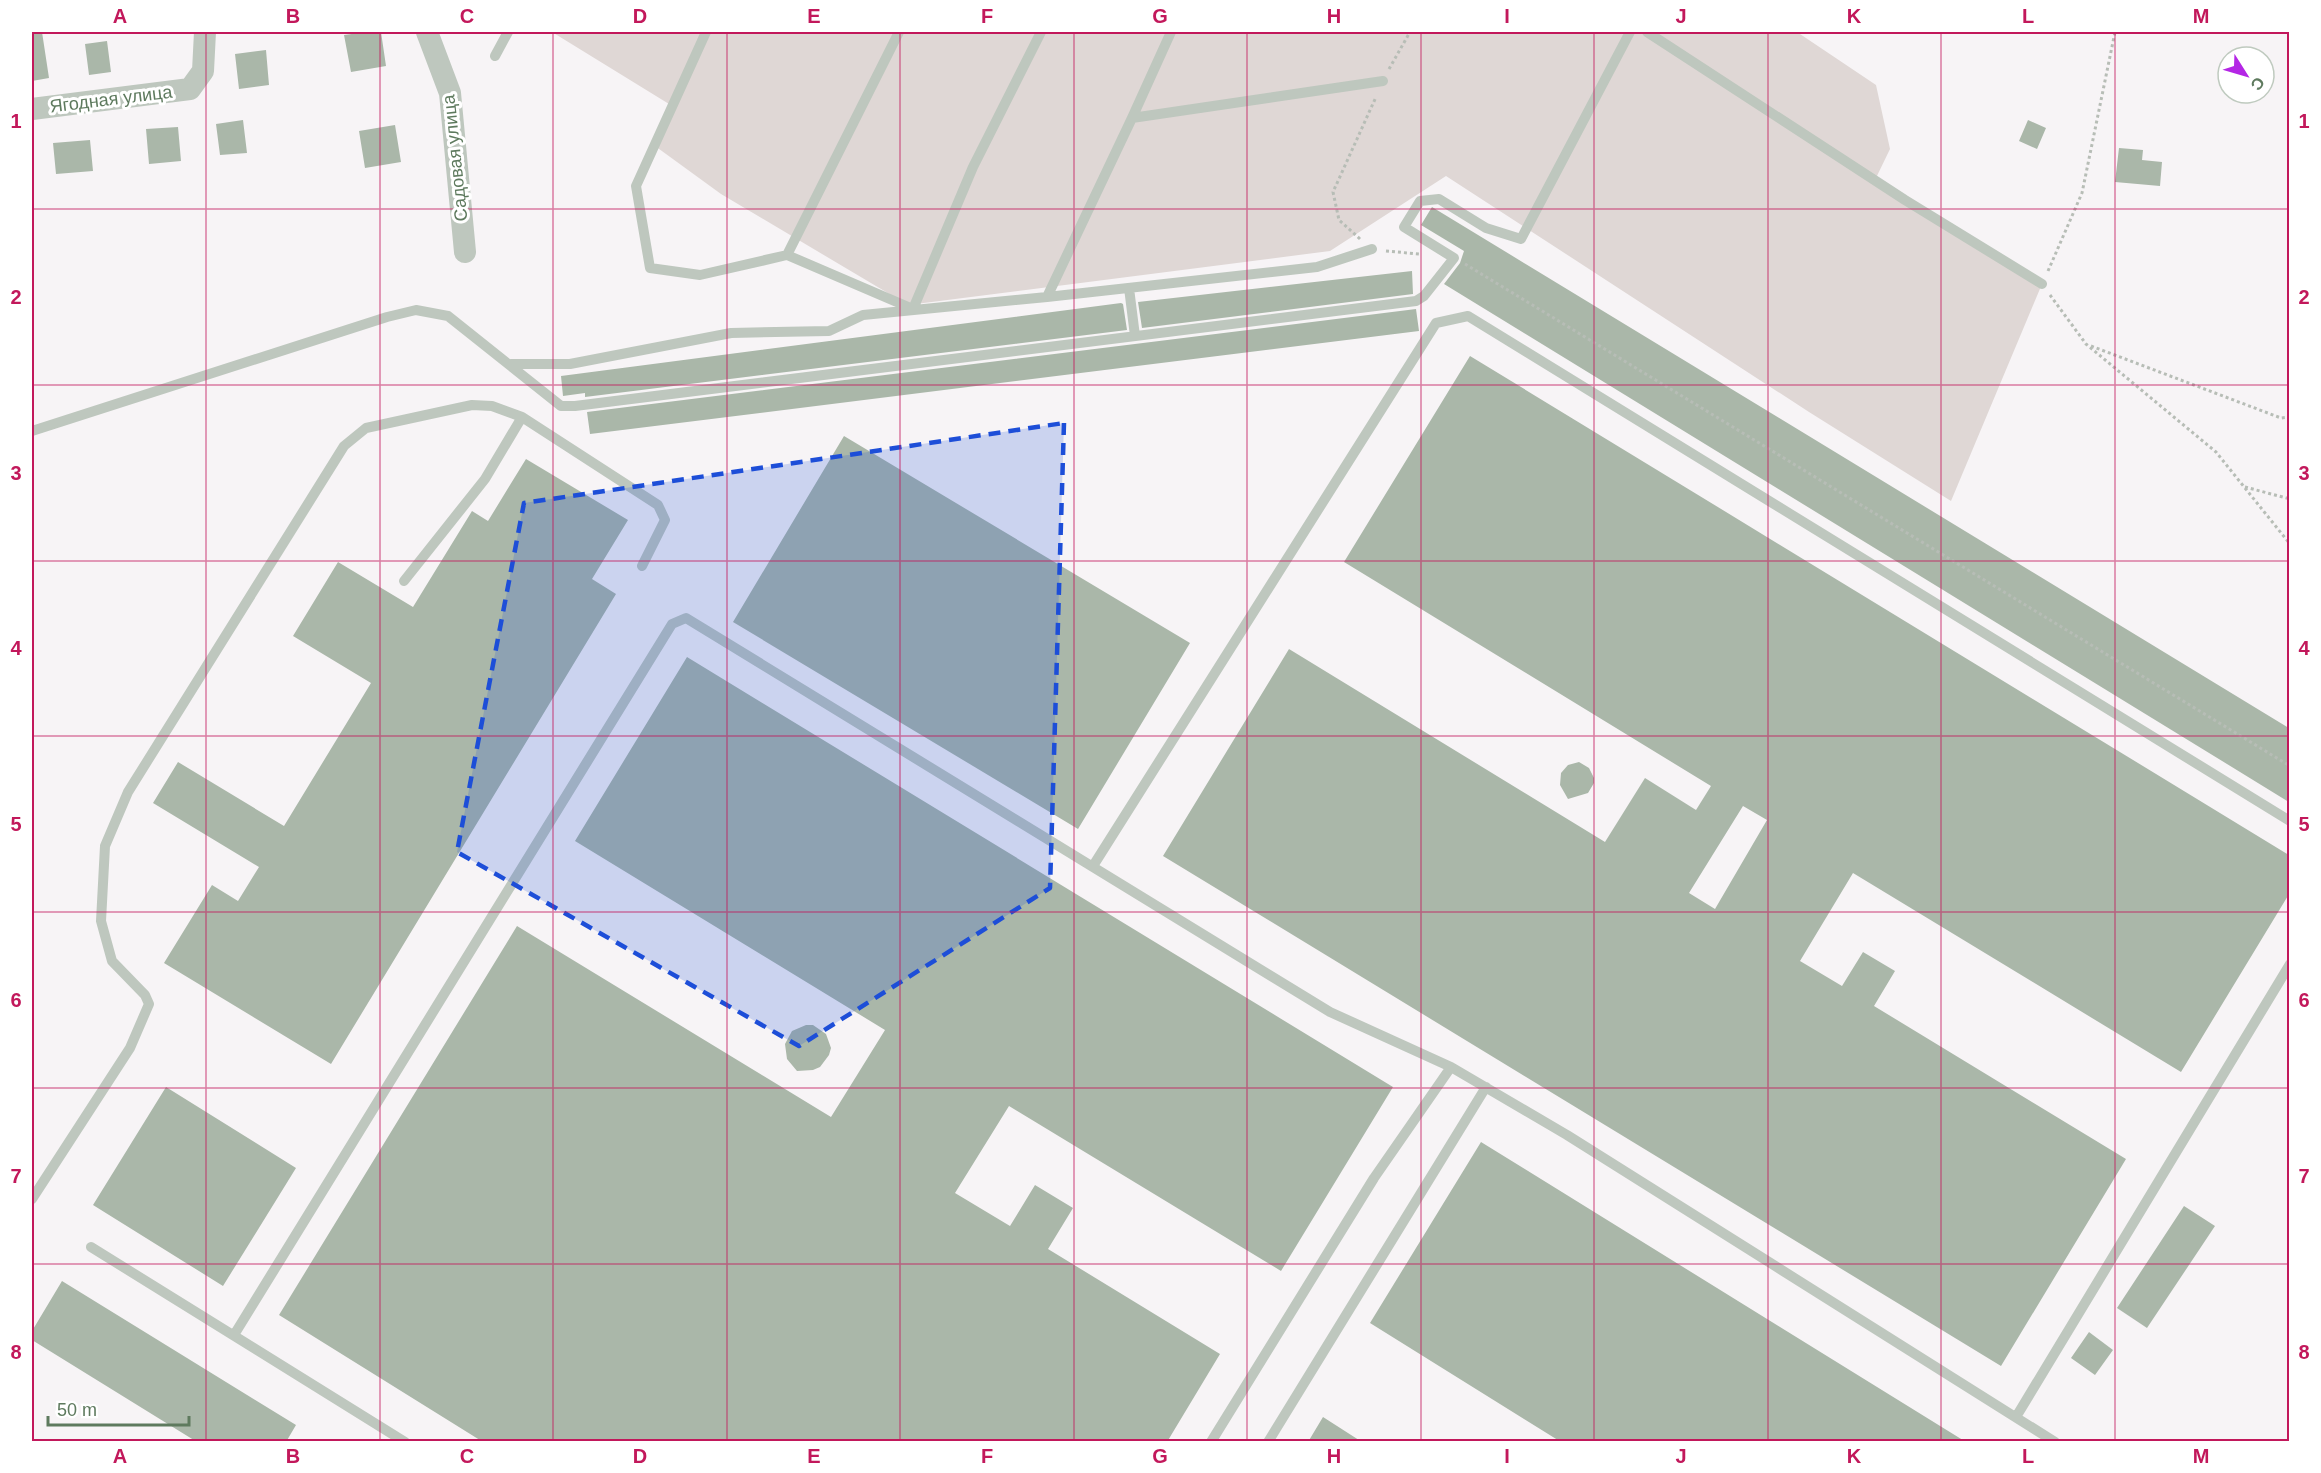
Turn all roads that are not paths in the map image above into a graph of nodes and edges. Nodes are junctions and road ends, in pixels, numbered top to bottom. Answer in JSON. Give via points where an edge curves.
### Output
{"nodes":[{"id":1,"x":205,"y":32,"type":"edge"},
{"id":2,"x":427,"y":32,"type":"edge"},
{"id":3,"x":508,"y":32,"type":"edge"},
{"id":4,"x":706,"y":32,"type":"edge"},
{"id":5,"x":899,"y":32,"type":"edge"},
{"id":6,"x":1041,"y":32,"type":"edge"},
{"id":7,"x":1171,"y":32,"type":"edge"},
{"id":8,"x":1630,"y":32,"type":"edge"},
{"id":9,"x":1647,"y":32,"type":"edge"},
{"id":10,"x":495,"y":56,"type":"dead end"},
{"id":11,"x":1383,"y":81,"type":"road end"},
{"id":12,"x":32,"y":109,"type":"edge"},
{"id":13,"x":1132,"y":118,"type":"junction"},
{"id":14,"x":1372,"y":249,"type":"road end"},
{"id":15,"x":465,"y":252,"type":"dead end"},
{"id":16,"x":787,"y":255,"type":"junction"},
{"id":17,"x":2042,"y":284,"type":"road end"},
{"id":18,"x":1129,"y":288,"type":"junction"},
{"id":19,"x":1047,"y":297,"type":"junction"},
{"id":20,"x":913,"y":309,"type":"junction"},
{"id":21,"x":1135,"y":336,"type":"junction"},
{"id":22,"x":511,"y":364,"type":"junction"},
{"id":23,"x":522,"y":417,"type":"junction"},
{"id":24,"x":32,"y":430,"type":"edge"},
{"id":25,"x":642,"y":566,"type":"dead end"},
{"id":26,"x":404,"y":581,"type":"dead end"},
{"id":27,"x":2289,"y":821,"type":"edge"},
{"id":28,"x":1093,"y":866,"type":"junction"},
{"id":29,"x":2289,"y":964,"type":"edge"},
{"id":30,"x":1451,"y":1067,"type":"junction"},
{"id":31,"x":1486,"y":1088,"type":"junction"},
{"id":32,"x":32,"y":1199,"type":"edge"},
{"id":33,"x":91,"y":1247,"type":"dead end"},
{"id":34,"x":234,"y":1335,"type":"junction"},
{"id":35,"x":2016,"y":1417,"type":"junction"},
{"id":36,"x":405,"y":1442,"type":"edge"},
{"id":37,"x":1211,"y":1442,"type":"edge"},
{"id":38,"x":1268,"y":1442,"type":"edge"},
{"id":39,"x":2055,"y":1442,"type":"edge"}],
"edges":[{"from":1,"to":12,"type":"street","name":"Ягодная улица","via":[[203,71],[190,89]]},
{"from":2,"to":15,"type":"street","name":"Садовая улица","via":[[450,93]]},
{"from":3,"to":10,"type":"lane"},
{"from":4,"to":16,"type":"lane","via":[[636,186],[650,268],[700,275]]},
{"from":5,"to":16,"type":"lane"},
{"from":6,"to":20,"type":"lane","via":[[973,167]]},
{"from":7,"to":13,"type":"lane"},
{"from":8,"to":21,"type":"lane","via":[[1521,238],[1486,228],[1439,199],[1420,201],[1404,227],[1454,258],[1416,301]]},
{"from":9,"to":17,"type":"lane"},
{"from":11,"to":13,"type":"lane"},
{"from":13,"to":19,"type":"lane"},
{"from":14,"to":18,"type":"lane","via":[[1317,267]]},
{"from":16,"to":20,"type":"lane"},
{"from":18,"to":19,"type":"lane"},
{"from":18,"to":21,"type":"lane"},
{"from":19,"to":20,"type":"lane"},
{"from":20,"to":22,"type":"lane","via":[[862,315],[829,331],[732,333],[570,364]]},
{"from":21,"to":22,"type":"lane","via":[[574,406],[561,406]]},
{"from":22,"to":24,"type":"lane","via":[[448,316],[416,310]]},
{"from":23,"to":25,"type":"lane","via":[[657,506],[665,520]]},
{"from":23,"to":26,"type":"lane","via":[[485,479]]},
{"from":23,"to":32,"type":"lane","via":[[492,406],[472,405],[366,428],[344,446],[128,792],[105,846],[101,921],[112,961],[149,1004],[130,1048]]},
{"from":27,"to":28,"type":"lane","via":[[1468,316],[1436,323]]},
{"from":28,"to":30,"type":"lane","via":[[1330,1012]]},
{"from":28,"to":34,"type":"lane","via":[[686,618],[672,624]]},
{"from":29,"to":35,"type":"lane"},
{"from":30,"to":31,"type":"lane"},
{"from":30,"to":37,"type":"lane","via":[[1374,1178]]},
{"from":31,"to":35,"type":"lane"},
{"from":31,"to":38,"type":"lane"},
{"from":33,"to":34,"type":"lane"},
{"from":34,"to":36,"type":"lane"},
{"from":35,"to":39,"type":"lane"}]}
